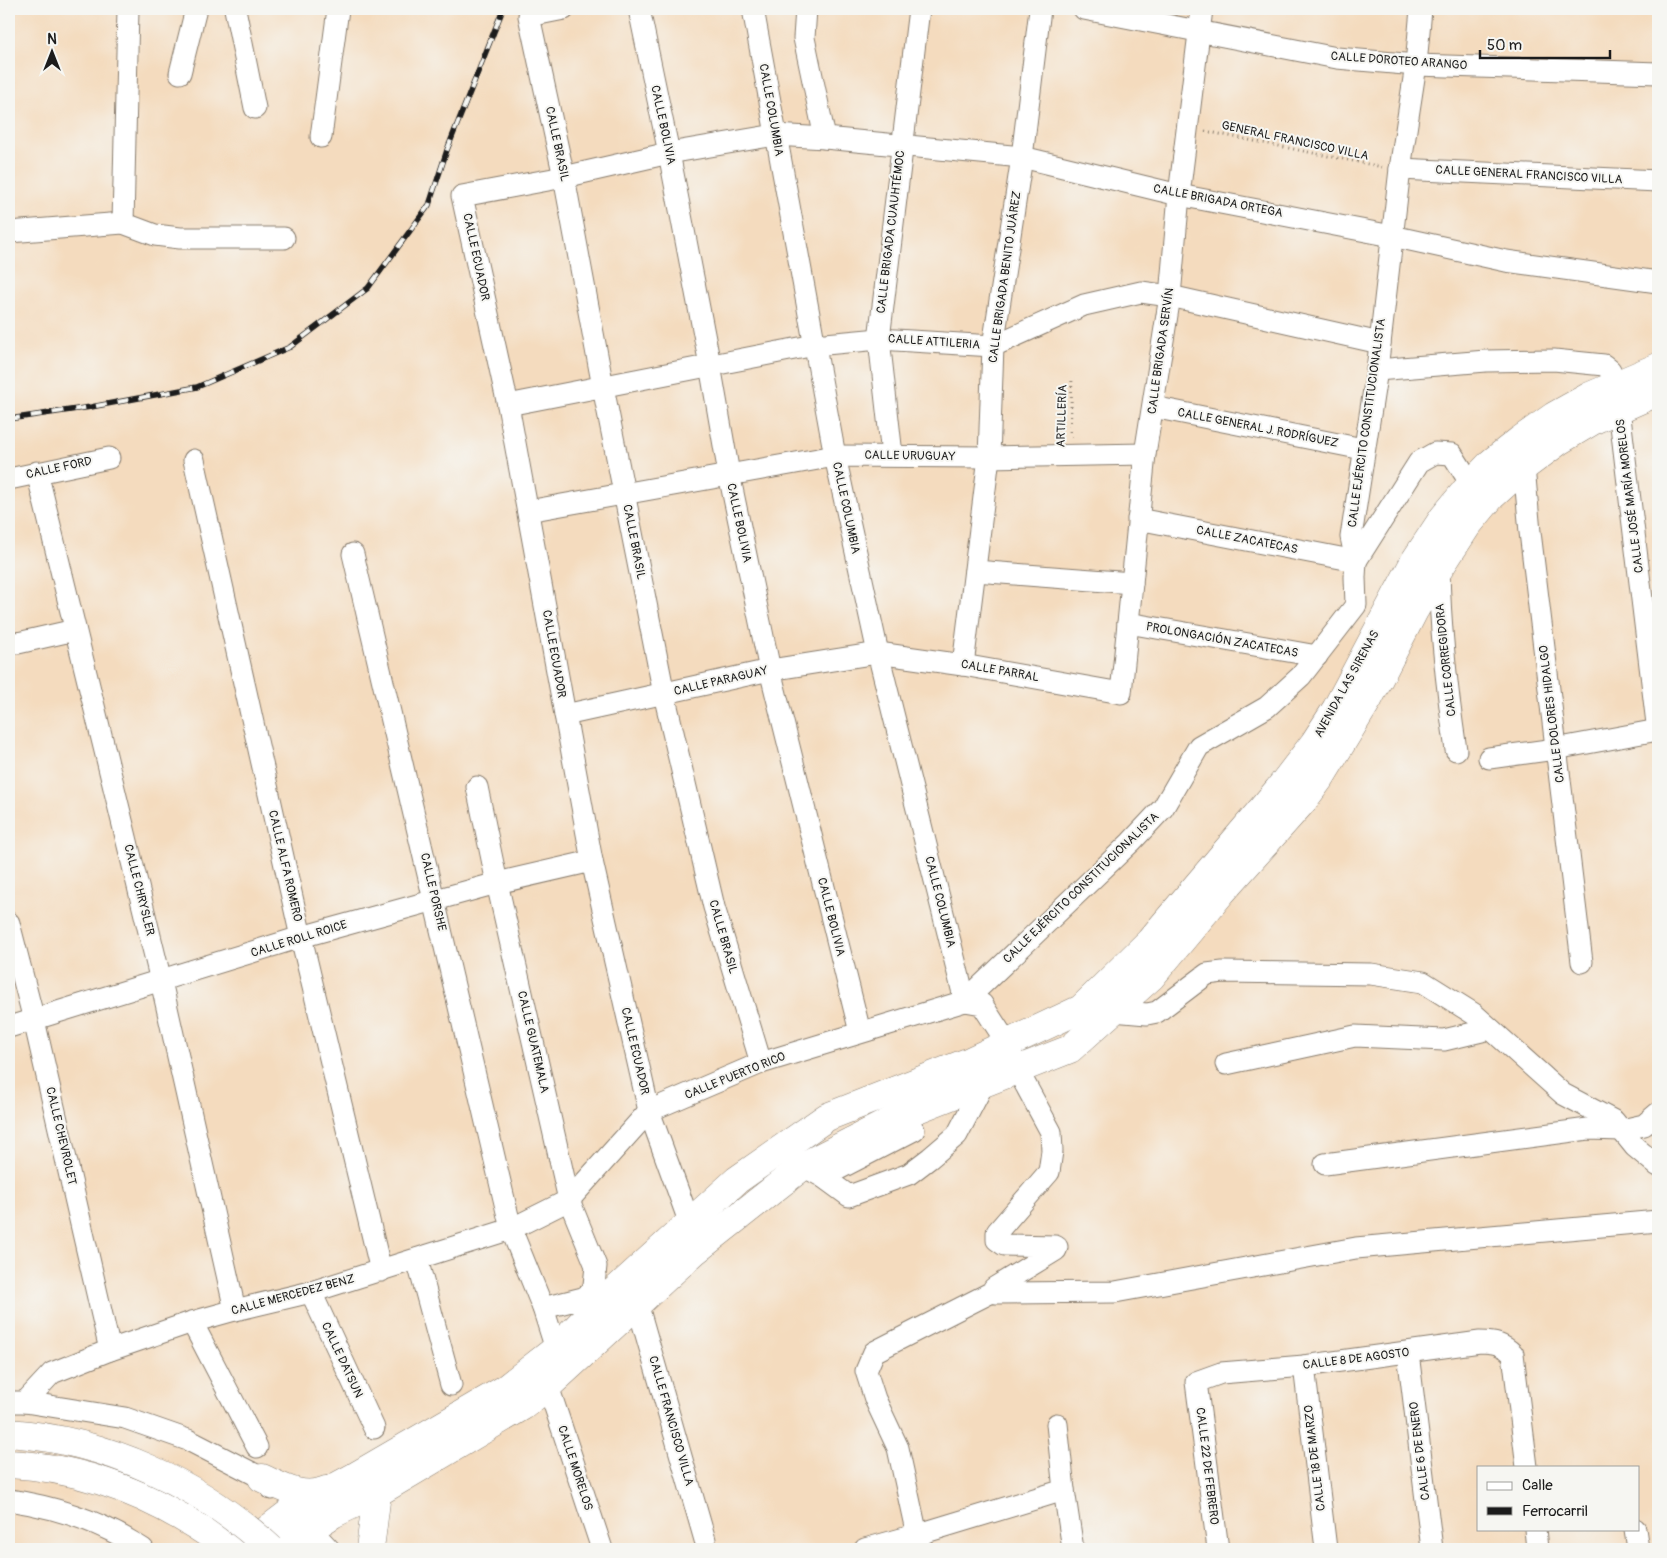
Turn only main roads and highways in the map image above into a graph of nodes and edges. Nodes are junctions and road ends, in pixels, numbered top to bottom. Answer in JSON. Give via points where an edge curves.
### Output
{"nodes":[{"id":1,"x":1658,"y":367,"type":"edge"},
{"id":2,"x":1658,"y":392,"type":"edge"},
{"id":3,"x":1618,"y":396,"type":"junction"},
{"id":4,"x":9,"y":1433,"type":"edge"},
{"id":5,"x":9,"y":1464,"type":"edge"},
{"id":6,"x":262,"y":1478,"type":"road end"},
{"id":7,"x":352,"y":1478,"type":"junction"},
{"id":8,"x":377,"y":1492,"type":"junction"},
{"id":9,"x":302,"y":1519,"type":"junction"},
{"id":10,"x":230,"y":1549,"type":"edge"},
{"id":11,"x":242,"y":1549,"type":"edge"},
{"id":12,"x":271,"y":1549,"type":"edge"},
{"id":13,"x":285,"y":1549,"type":"edge"},
{"id":14,"x":370,"y":1549,"type":"edge"}],
"edges":[{"from":1,"to":3,"type":"main road"},
{"from":2,"to":3,"type":"main road"},
{"from":3,"to":7,"type":"main road","name":"AVENIDA LAS SIRENAS","via":[[1590,396],[1562,412],[1492,462],[1471,484],[1443,518],[1414,562],[1336,709],[1314,743],[1150,941],[1081,1009],[970,1060],[828,1117],[736,1180],[690,1224],[595,1299],[556,1349],[505,1389]]},
{"from":3,"to":8,"type":"main road","name":"AVENIDA LAS SIRENAS","via":[[1594,420],[1524,466],[1491,497],[1439,569],[1368,700],[1310,792],[1151,977],[1070,1049],[984,1083],[813,1172],[695,1251],[523,1406]]},
{"from":4,"to":12,"type":"main road","bridge":true,"via":[[70,1441],[144,1466],[220,1508]]},
{"from":5,"to":10,"type":"main road","via":[[86,1475],[135,1493],[187,1519]]},
{"from":6,"to":7,"type":"main road","via":[[296,1493],[320,1492]]},
{"from":7,"to":9,"type":"main road"},
{"from":8,"to":9,"type":"main road","name":"AVENIDA LAS SIRENAS","via":[[334,1514]]},
{"from":8,"to":14,"type":"main road"},
{"from":9,"to":11,"type":"main road"},
{"from":9,"to":13,"type":"main road"}]}
